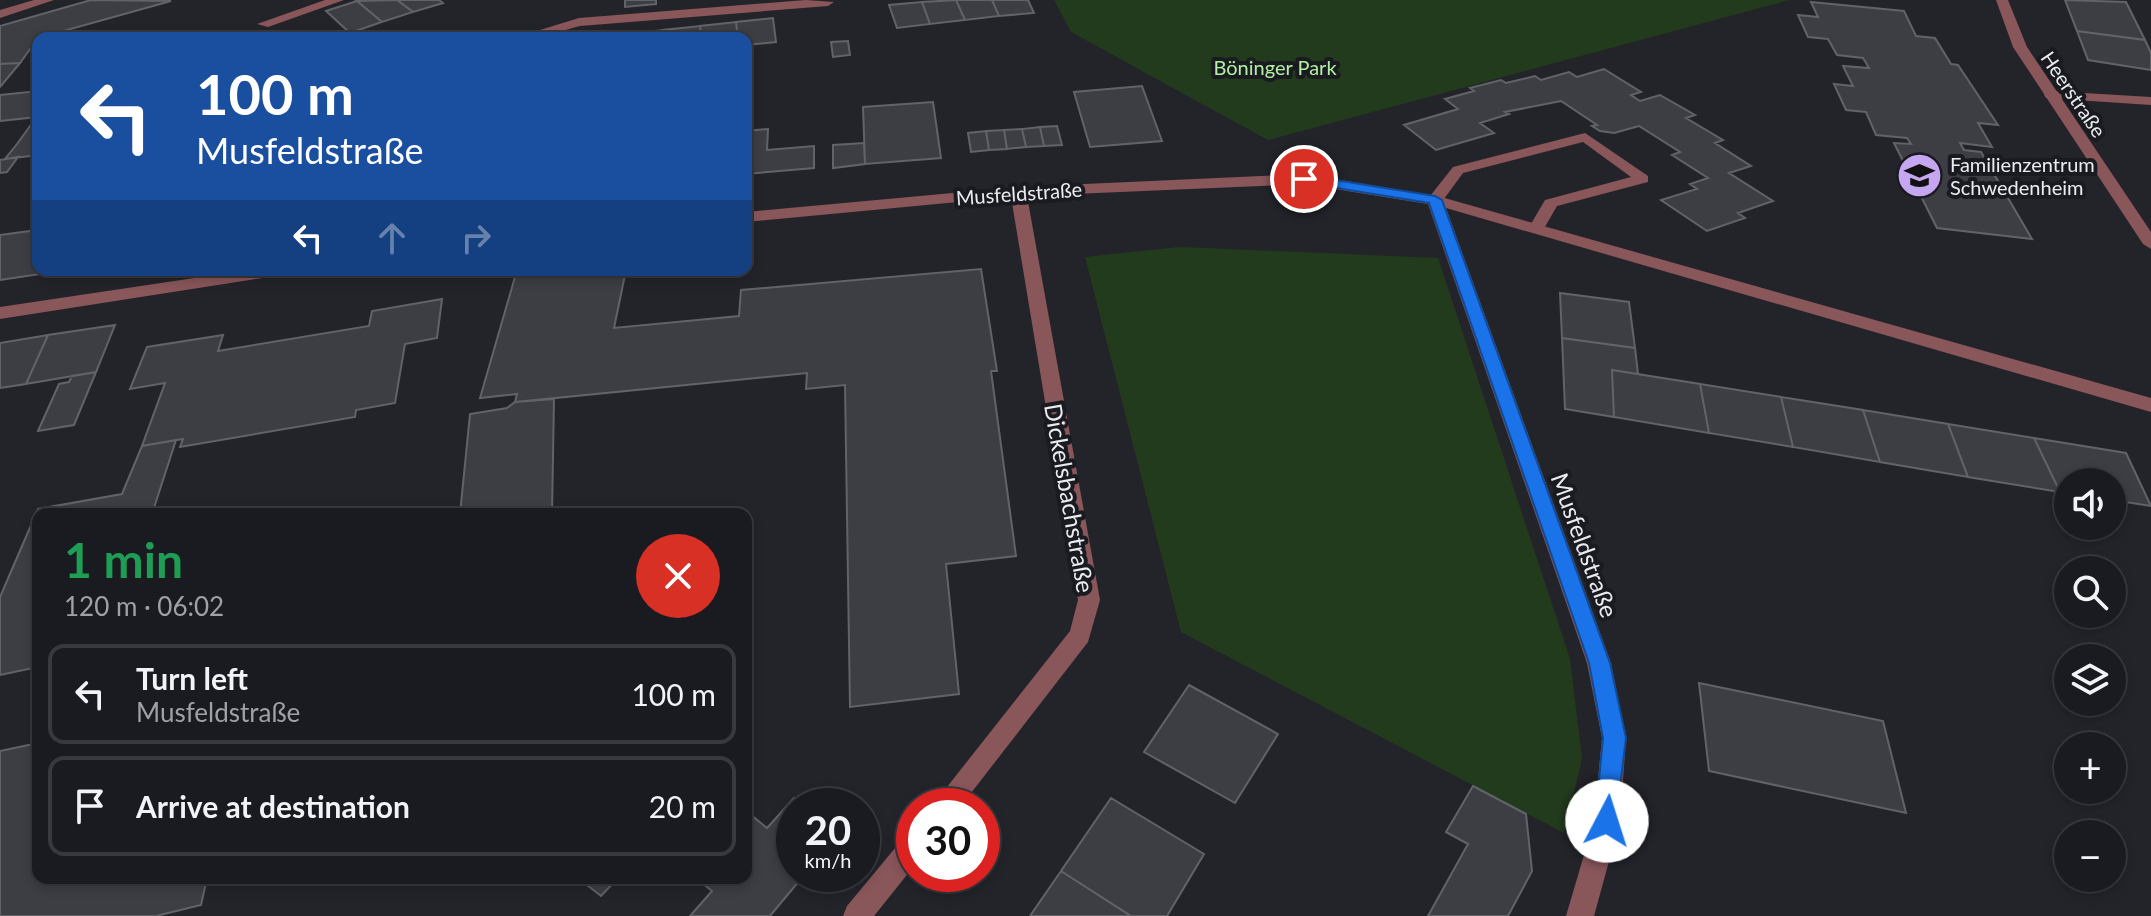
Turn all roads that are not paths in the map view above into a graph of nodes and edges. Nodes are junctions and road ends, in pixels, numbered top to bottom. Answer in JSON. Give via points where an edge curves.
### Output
{"nodes":[{"id":1,"x":48,"y":0,"type":"edge"},
{"id":2,"x":338,"y":0,"type":"edge"},
{"id":3,"x":2002,"y":0,"type":"edge"},
{"id":4,"x":828,"y":2,"type":"dead end"},
{"id":5,"x":0,"y":14,"type":"edge"},
{"id":6,"x":263,"y":24,"type":"dead end"},
{"id":7,"x":543,"y":32,"type":"edge"},
{"id":8,"x":2051,"y":95,"type":"junction"},
{"id":9,"x":2151,"y":101,"type":"edge"},
{"id":10,"x":1018,"y":192,"type":"junction"},
{"id":11,"x":1435,"y":200,"type":"junction"},
{"id":12,"x":752,"y":216,"type":"edge"},
{"id":13,"x":1536,"y":229,"type":"junction"},
{"id":14,"x":2151,"y":244,"type":"edge"},
{"id":15,"x":243,"y":276,"type":"edge"},
{"id":16,"x":0,"y":313,"type":"edge"},
{"id":17,"x":2151,"y":405,"type":"edge"},
{"id":18,"x":959,"y":788,"type":"edge"},
{"id":19,"x":896,"y":867,"type":"edge"},
{"id":20,"x":857,"y":916,"type":"edge"},
{"id":21,"x":1580,"y":916,"type":"edge"}],
"edges":[{"from":1,"to":5,"type":"street"},
{"from":2,"to":6,"type":"street"},
{"from":3,"to":8,"type":"street","name":"Heerstraße","via":[[2020,47]]},
{"from":4,"to":7,"type":"street","via":[[579,22]]},
{"from":8,"to":9,"type":"street"},
{"from":8,"to":14,"type":"street","name":"Heerstraße"},
{"from":10,"to":11,"type":"street","name":"Musfeldstraße","via":[[1304,179]]},
{"from":10,"to":12,"type":"street","name":"Musfeldstraße"},
{"from":10,"to":18,"type":"street","name":"Dickelsbachstraße","via":[[1089,600],[1080,635]]},
{"from":11,"to":13,"type":"street","name":"Musfeldstraße"},
{"from":11,"to":13,"type":"street","via":[[1458,170],[1585,137],[1643,179],[1551,203]]},
{"from":11,"to":21,"type":"street","name":"Musfeldstraße","via":[[1599,663],[1614,738],[1607,821]]},
{"from":13,"to":17,"type":"street","name":"Musfeldstraße"},
{"from":15,"to":16,"type":"street"},
{"from":19,"to":20,"type":"street"}]}
